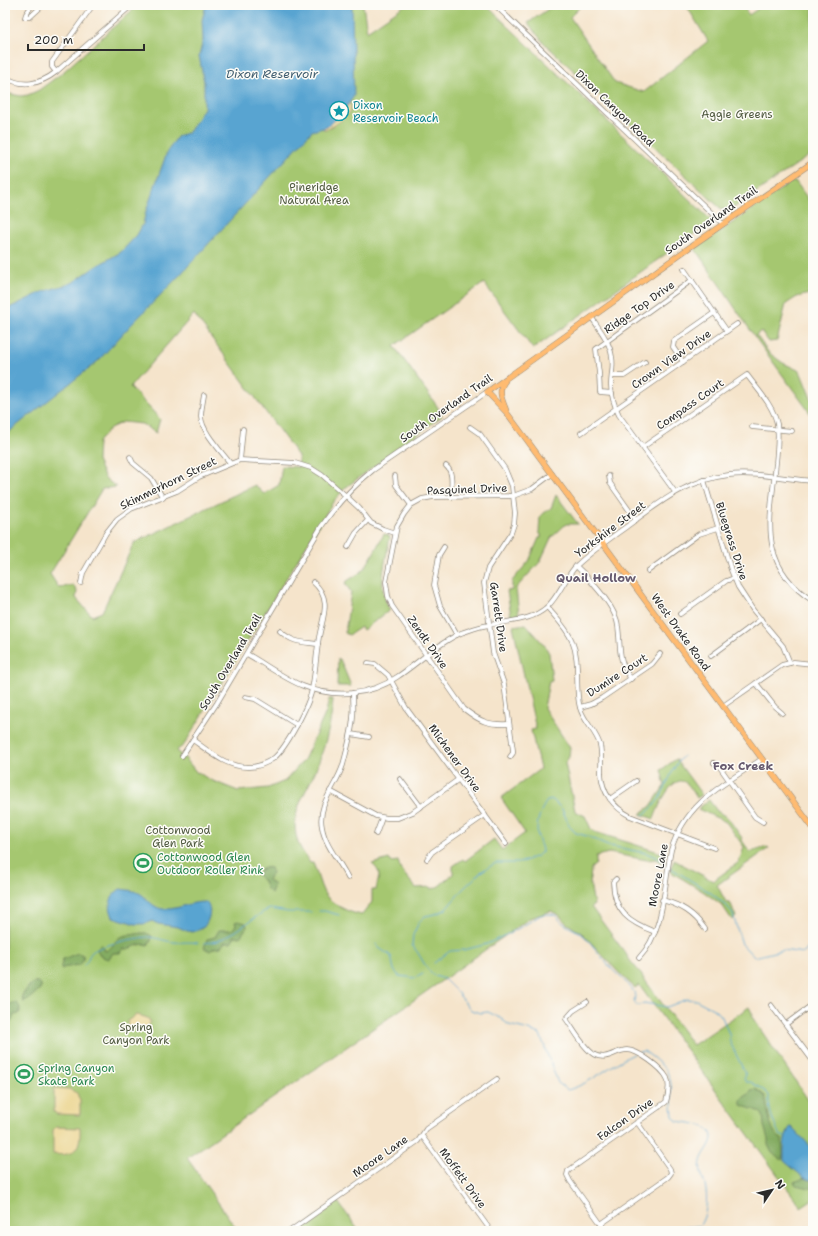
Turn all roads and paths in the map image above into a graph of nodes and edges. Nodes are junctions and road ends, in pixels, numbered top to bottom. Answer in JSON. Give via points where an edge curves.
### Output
{"nodes":[{"id":1,"x":32,"y":5,"type":"edge"},
{"id":2,"x":43,"y":5,"type":"edge"},
{"id":3,"x":94,"y":5,"type":"edge"},
{"id":4,"x":132,"y":5,"type":"edge"},
{"id":5,"x":495,"y":5,"type":"edge"},
{"id":6,"x":56,"y":72,"type":"junction"},
{"id":7,"x":5,"y":77,"type":"edge"},
{"id":8,"x":813,"y":162,"type":"edge"},
{"id":9,"x":723,"y":224,"type":"junction"},
{"id":10,"x":684,"y":269,"type":"dead end"},
{"id":11,"x":692,"y":280,"type":"junction"},
{"id":12,"x":714,"y":313,"type":"junction"},
{"id":13,"x":592,"y":318,"type":"junction"},
{"id":14,"x":737,"y":324,"type":"dead end"},
{"id":15,"x":727,"y":331,"type":"junction"},
{"id":16,"x":607,"y":340,"type":"junction"},
{"id":17,"x":645,"y":362,"type":"dead end"},
{"id":18,"x":683,"y":362,"type":"junction"},
{"id":19,"x":612,"y":376,"type":"junction"},
{"id":20,"x":507,"y":378,"type":"junction"},
{"id":21,"x":487,"y":392,"type":"junction"},
{"id":22,"x":612,"y":394,"type":"junction"},
{"id":23,"x":204,"y":395,"type":"dead end"},
{"id":24,"x":616,"y":408,"type":"junction"},
{"id":25,"x":507,"y":413,"type":"junction"},
{"id":26,"x":470,"y":427,"type":"dead end"},
{"id":27,"x":752,"y":427,"type":"dead end"},
{"id":28,"x":243,"y":429,"type":"dead end"},
{"id":29,"x":778,"y":430,"type":"junction"},
{"id":30,"x":792,"y":431,"type":"dead end"},
{"id":31,"x":581,"y":433,"type":"dead end"},
{"id":32,"x":643,"y":447,"type":"junction"},
{"id":33,"x":130,"y":457,"type":"dead end"},
{"id":34,"x":240,"y":460,"type":"junction"},
{"id":35,"x":230,"y":463,"type":"junction"},
{"id":36,"x":446,"y":466,"type":"dead end"},
{"id":37,"x":552,"y":474,"type":"junction"},
{"id":38,"x":395,"y":476,"type":"dead end"},
{"id":39,"x":609,"y":476,"type":"dead end"},
{"id":40,"x":774,"y":477,"type":"junction"},
{"id":41,"x":704,"y":480,"type":"junction"},
{"id":42,"x":813,"y":481,"type":"edge"},
{"id":43,"x":675,"y":492,"type":"junction"},
{"id":44,"x":345,"y":495,"type":"junction"},
{"id":45,"x":513,"y":496,"type":"junction"},
{"id":46,"x":451,"y":497,"type":"junction"},
{"id":47,"x":163,"y":498,"type":"junction"},
{"id":48,"x":411,"y":505,"type":"junction"},
{"id":49,"x":368,"y":520,"type":"junction"},
{"id":50,"x":636,"y":520,"type":"junction"},
{"id":51,"x":718,"y":528,"type":"junction"},
{"id":52,"x":395,"y":533,"type":"junction"},
{"id":53,"x":603,"y":544,"type":"junction"},
{"id":54,"x":348,"y":546,"type":"dead end"},
{"id":55,"x":444,"y":547,"type":"dead end"},
{"id":56,"x":576,"y":566,"type":"junction"},
{"id":57,"x":648,"y":571,"type":"dead end"},
{"id":58,"x":734,"y":578,"type":"junction"},
{"id":59,"x":313,"y":582,"type":"dead end"},
{"id":60,"x":81,"y":583,"type":"dead end"},
{"id":61,"x":813,"y":601,"type":"edge"},
{"id":62,"x":547,"y":607,"type":"junction"},
{"id":63,"x":680,"y":614,"type":"dead end"},
{"id":64,"x":761,"y":619,"type":"junction"},
{"id":65,"x":489,"y":624,"type":"junction"},
{"id":66,"x":280,"y":631,"type":"dead end"},
{"id":67,"x":457,"y":635,"type":"junction"},
{"id":68,"x":318,"y":644,"type":"junction"},
{"id":69,"x":247,"y":654,"type":"junction"},
{"id":70,"x":660,"y":654,"type":"dead end"},
{"id":71,"x":427,"y":656,"type":"junction"},
{"id":72,"x":711,"y":656,"type":"dead end"},
{"id":73,"x":368,"y":663,"type":"dead end"},
{"id":74,"x":790,"y":663,"type":"junction"},
{"id":75,"x":813,"y":664,"type":"edge"},
{"id":76,"x":631,"y":679,"type":"junction"},
{"id":77,"x":392,"y":681,"type":"junction"},
{"id":78,"x":756,"y":683,"type":"junction"},
{"id":79,"x":312,"y":689,"type":"junction"},
{"id":80,"x":353,"y":693,"type":"junction"},
{"id":81,"x":245,"y":697,"type":"dead end"},
{"id":82,"x":723,"y":706,"type":"junction"},
{"id":83,"x":580,"y":707,"type":"junction"},
{"id":84,"x":782,"y":712,"type":"dead end"},
{"id":85,"x":297,"y":724,"type":"junction"},
{"id":86,"x":510,"y":724,"type":"junction"},
{"id":87,"x":350,"y":734,"type":"junction"},
{"id":88,"x":369,"y":737,"type":"dead end"},
{"id":89,"x":193,"y":740,"type":"junction"},
{"id":90,"x":182,"y":756,"type":"dead end"},
{"id":91,"x":510,"y":757,"type":"dead end"},
{"id":92,"x":762,"y":759,"type":"junction"},
{"id":93,"x":714,"y":763,"type":"dead end"},
{"id":94,"x":400,"y":778,"type":"dead end"},
{"id":95,"x":459,"y":779,"type":"junction"},
{"id":96,"x":730,"y":780,"type":"junction"},
{"id":97,"x":636,"y":781,"type":"dead end"},
{"id":98,"x":330,"y":791,"type":"junction"},
{"id":99,"x":610,"y":799,"type":"junction"},
{"id":100,"x":420,"y":807,"type":"junction"},
{"id":101,"x":485,"y":815,"type":"junction"},
{"id":102,"x":382,"y":818,"type":"junction"},
{"id":103,"x":763,"y":822,"type":"dead end"},
{"id":104,"x":813,"y":828,"type":"edge"},
{"id":105,"x":376,"y":834,"type":"dead end"},
{"id":106,"x":677,"y":834,"type":"junction"},
{"id":107,"x":506,"y":844,"type":"dead end"},
{"id":108,"x":714,"y":848,"type":"dead end"},
{"id":109,"x":427,"y":859,"type":"dead end"},
{"id":110,"x":348,"y":878,"type":"dead end"},
{"id":111,"x":616,"y":879,"type":"dead end"},
{"id":112,"x":662,"y":900,"type":"junction"},
{"id":113,"x":705,"y":929,"type":"dead end"},
{"id":114,"x":655,"y":932,"type":"junction"},
{"id":115,"x":639,"y":958,"type":"dead end"},
{"id":116,"x":587,"y":1002,"type":"dead end"},
{"id":117,"x":813,"y":1004,"type":"edge"},
{"id":118,"x":771,"y":1005,"type":"dead end"},
{"id":119,"x":786,"y":1024,"type":"junction"},
{"id":120,"x":813,"y":1062,"type":"edge"},
{"id":121,"x":497,"y":1079,"type":"dead end"},
{"id":122,"x":638,"y":1122,"type":"junction"},
{"id":123,"x":422,"y":1136,"type":"junction"},
{"id":124,"x":601,"y":1224,"type":"junction"},
{"id":125,"x":290,"y":1231,"type":"edge"},
{"id":126,"x":491,"y":1231,"type":"edge"},
{"id":127,"x":606,"y":1231,"type":"edge"}],
"edges":[{"from":1,"to":2,"type":"street","via":[[26,17],[30,17]]},
{"from":3,"to":6,"type":"street","via":[[52,62]]},
{"from":4,"to":6,"type":"street"},
{"from":5,"to":9,"type":"street","name":"Dixon Canyon Road"},
{"from":6,"to":7,"type":"street","via":[[31,84],[16,83]]},
{"from":8,"to":9,"type":"main road","name":"South Overland Trail"},
{"from":9,"to":13,"type":"main road","name":"South Overland Trail"},
{"from":10,"to":11,"type":"street"},
{"from":11,"to":12,"type":"street"},
{"from":11,"to":16,"type":"street","name":"Ridge Top Drive"},
{"from":12,"to":15,"type":"street"},
{"from":12,"to":18,"type":"street","via":[[674,341],[674,347]]},
{"from":13,"to":16,"type":"street"},
{"from":13,"to":20,"type":"main road","name":"South Overland Trail"},
{"from":14,"to":15,"type":"street","name":"Crown View Drive"},
{"from":15,"to":18,"type":"street","name":"Crown View Drive"},
{"from":16,"to":19,"type":"street","via":[[612,358]]},
{"from":16,"to":22,"type":"street","name":"Ridge Top Drive","via":[[596,349],[600,392]]},
{"from":17,"to":19,"type":"street","via":[[624,376]]},
{"from":18,"to":24,"type":"street","name":"Crown View Drive"},
{"from":19,"to":22,"type":"street"},
{"from":20,"to":21,"type":"main road","name":"South Overland Trail"},
{"from":20,"to":25,"type":"main road","via":[[500,393]]},
{"from":21,"to":25,"type":"main road","name":"West Drake Road"},
{"from":21,"to":44,"type":"street","name":"South Overland Trail","via":[[373,470]]},
{"from":22,"to":24,"type":"street"},
{"from":23,"to":35,"type":"street","name":"Skimmerhorn Street","via":[[202,422]]},
{"from":24,"to":31,"type":"street","name":"Crown View Drive"},
{"from":24,"to":32,"type":"street"},
{"from":25,"to":37,"type":"main road","name":"West Drake Road"},
{"from":26,"to":45,"type":"street","name":"Garrett Drive","via":[[480,434],[505,469],[511,481]]},
{"from":27,"to":29,"type":"street"},
{"from":28,"to":34,"type":"street"},
{"from":29,"to":30,"type":"street"},
{"from":29,"to":32,"type":"street","name":"Compass Court","via":[[770,406],[747,375]]},
{"from":29,"to":40,"type":"street"},
{"from":32,"to":43,"type":"street"},
{"from":33,"to":47,"type":"street","via":[[133,463],[151,478]]},
{"from":34,"to":35,"type":"street","name":"Skimmerhorn Street"},
{"from":34,"to":44,"type":"street","name":"Skimmerhorn Street","via":[[306,466]]},
{"from":35,"to":47,"type":"street","name":"Skimmerhorn Street"},
{"from":36,"to":46,"type":"street","via":[[451,473]]},
{"from":37,"to":45,"type":"street","name":"Pasquinel Drive","via":[[532,489]]},
{"from":37,"to":53,"type":"main road","name":"West Drake Road"},
{"from":38,"to":48,"type":"street","via":[[396,485]]},
{"from":39,"to":50,"type":"street","via":[[610,483]]},
{"from":40,"to":41,"type":"street","name":"Yorkshire Street","via":[[742,474]]},
{"from":40,"to":42,"type":"street","name":"Yorkshire Street"},
{"from":40,"to":61,"type":"street","via":[[770,522],[772,550],[787,579]]},
{"from":41,"to":43,"type":"street","name":"Yorkshire Street"},
{"from":41,"to":51,"type":"street","name":"Bluegrass Drive"},
{"from":43,"to":50,"type":"street","name":"Yorkshire Street"},
{"from":44,"to":49,"type":"street","name":"Skimmerhorn Street"},
{"from":44,"to":69,"type":"street","name":"South Overland Trail","via":[[321,527]]},
{"from":45,"to":46,"type":"street","name":"Pasquinel Drive"},
{"from":45,"to":65,"type":"street","name":"Garrett Drive","via":[[515,518],[511,533],[485,576],[484,589]]},
{"from":46,"to":48,"type":"street","name":"Pasquinel Drive","via":[[427,498]]},
{"from":47,"to":60,"type":"street","name":"Skimmerhorn Street","via":[[137,506],[117,519],[83,573]]},
{"from":48,"to":52,"type":"street","via":[[400,520]]},
{"from":49,"to":52,"type":"street"},
{"from":49,"to":54,"type":"street"},
{"from":50,"to":53,"type":"street","name":"Yorkshire Street"},
{"from":51,"to":57,"type":"street","via":[[699,534]]},
{"from":51,"to":58,"type":"street","name":"Bluegrass Drive"},
{"from":52,"to":71,"type":"street","name":"Zendt Drive","via":[[386,582],[388,596],[392,606]]},
{"from":53,"to":56,"type":"street","name":"Yorkshire Street"},
{"from":53,"to":82,"type":"main road","name":"West Drake Road"},
{"from":55,"to":67,"type":"street","via":[[439,555],[434,585],[440,606]]},
{"from":56,"to":62,"type":"street","name":"Yorkshire Street"},
{"from":56,"to":76,"type":"street","via":[[591,580],[614,612],[618,625],[621,661]]},
{"from":58,"to":63,"type":"street"},
{"from":58,"to":64,"type":"street","name":"Bluegrass Drive","via":[[746,602]]},
{"from":59,"to":68,"type":"street","via":[[319,588],[325,606]]},
{"from":62,"to":65,"type":"street","name":"Yorkshire Street","via":[[525,619]]},
{"from":62,"to":83,"type":"street","via":[[572,642]]},
{"from":64,"to":72,"type":"street"},
{"from":64,"to":74,"type":"street","name":"Bluegrass Drive","via":[[786,651]]},
{"from":65,"to":67,"type":"street","name":"Yorkshire Street"},
{"from":65,"to":86,"type":"street","name":"Garrett Drive","via":[[493,653],[504,684]]},
{"from":66,"to":68,"type":"street","via":[[295,641]]},
{"from":67,"to":71,"type":"street","name":"Yorkshire Street"},
{"from":68,"to":79,"type":"street"},
{"from":69,"to":79,"type":"street","name":"Yorkshire Street"},
{"from":69,"to":89,"type":"street","name":"South Overland Trail"},
{"from":70,"to":76,"type":"street","name":"Dumire Court","via":[[655,662]]},
{"from":71,"to":77,"type":"street","name":"Yorkshire Street"},
{"from":71,"to":86,"type":"street","name":"Zendt Drive","via":[[464,709],[486,723]]},
{"from":73,"to":77,"type":"street","name":"Michener Drive","via":[[381,667]]},
{"from":74,"to":75,"type":"street"},
{"from":74,"to":78,"type":"street","via":[[775,668]]},
{"from":76,"to":83,"type":"street","name":"Dumire Court","via":[[597,702]]},
{"from":77,"to":80,"type":"street","name":"Yorkshire Street"},
{"from":77,"to":95,"type":"street","name":"Michener Drive","via":[[406,708]]},
{"from":78,"to":82,"type":"street"},
{"from":78,"to":84,"type":"street"},
{"from":79,"to":80,"type":"street","name":"Yorkshire Street"},
{"from":79,"to":85,"type":"street","via":[[308,704]]},
{"from":80,"to":87,"type":"street","via":[[354,717]]},
{"from":81,"to":85,"type":"street"},
{"from":82,"to":92,"type":"main road","name":"West Drake Road"},
{"from":83,"to":99,"type":"street","via":[[600,746],[602,781]]},
{"from":85,"to":89,"type":"street","via":[[275,757],[253,767],[238,767],[228,763]]},
{"from":86,"to":91,"type":"street","name":"Garrett Drive","via":[[513,750]]},
{"from":87,"to":88,"type":"street"},
{"from":87,"to":98,"type":"street","via":[[341,770]]},
{"from":89,"to":90,"type":"street","name":"South Overland Trail"},
{"from":92,"to":96,"type":"street","name":"Moore Lane"},
{"from":92,"to":104,"type":"main road","name":"West Drake Road"},
{"from":93,"to":96,"type":"street"},
{"from":94,"to":100,"type":"street"},
{"from":95,"to":100,"type":"street"},
{"from":95,"to":101,"type":"street","name":"Michener Drive"},
{"from":96,"to":103,"type":"street","via":[[755,817]]},
{"from":96,"to":106,"type":"street","name":"Moore Lane","via":[[699,803]]},
{"from":97,"to":99,"type":"street"},
{"from":98,"to":102,"type":"street"},
{"from":98,"to":110,"type":"street","via":[[322,811],[321,825]]},
{"from":99,"to":106,"type":"street","via":[[630,816]]},
{"from":100,"to":102,"type":"street","via":[[404,816]]},
{"from":101,"to":107,"type":"street","name":"Michener Drive"},
{"from":101,"to":109,"type":"street","via":[[432,852]]},
{"from":102,"to":105,"type":"street"},
{"from":106,"to":108,"type":"street"},
{"from":106,"to":112,"type":"street","name":"Moore Lane","via":[[669,860]]},
{"from":111,"to":114,"type":"street","via":[[613,882],[614,895],[622,912],[635,924]]},
{"from":112,"to":113,"type":"street","via":[[689,911]]},
{"from":112,"to":114,"type":"street","name":"Moore Lane"},
{"from":114,"to":115,"type":"street","name":"Moore Lane"},
{"from":116,"to":122,"type":"street","name":"Falcon Drive","via":[[566,1019],[588,1049],[602,1057],[627,1050],[647,1058],[667,1078],[666,1102]]},
{"from":117,"to":119,"type":"street"},
{"from":118,"to":119,"type":"street"},
{"from":119,"to":120,"type":"street"},
{"from":121,"to":123,"type":"street","name":"Moore Lane","via":[[426,1129]]},
{"from":122,"to":124,"type":"street","via":[[671,1173]]},
{"from":122,"to":124,"type":"street","name":"Falcon Drive","via":[[568,1171],[570,1181]]},
{"from":123,"to":125,"type":"street","name":"Moore Lane"},
{"from":123,"to":126,"type":"street","name":"Moffett Drive"},
{"from":124,"to":127,"type":"street","name":"Falcon Drive"}]}
